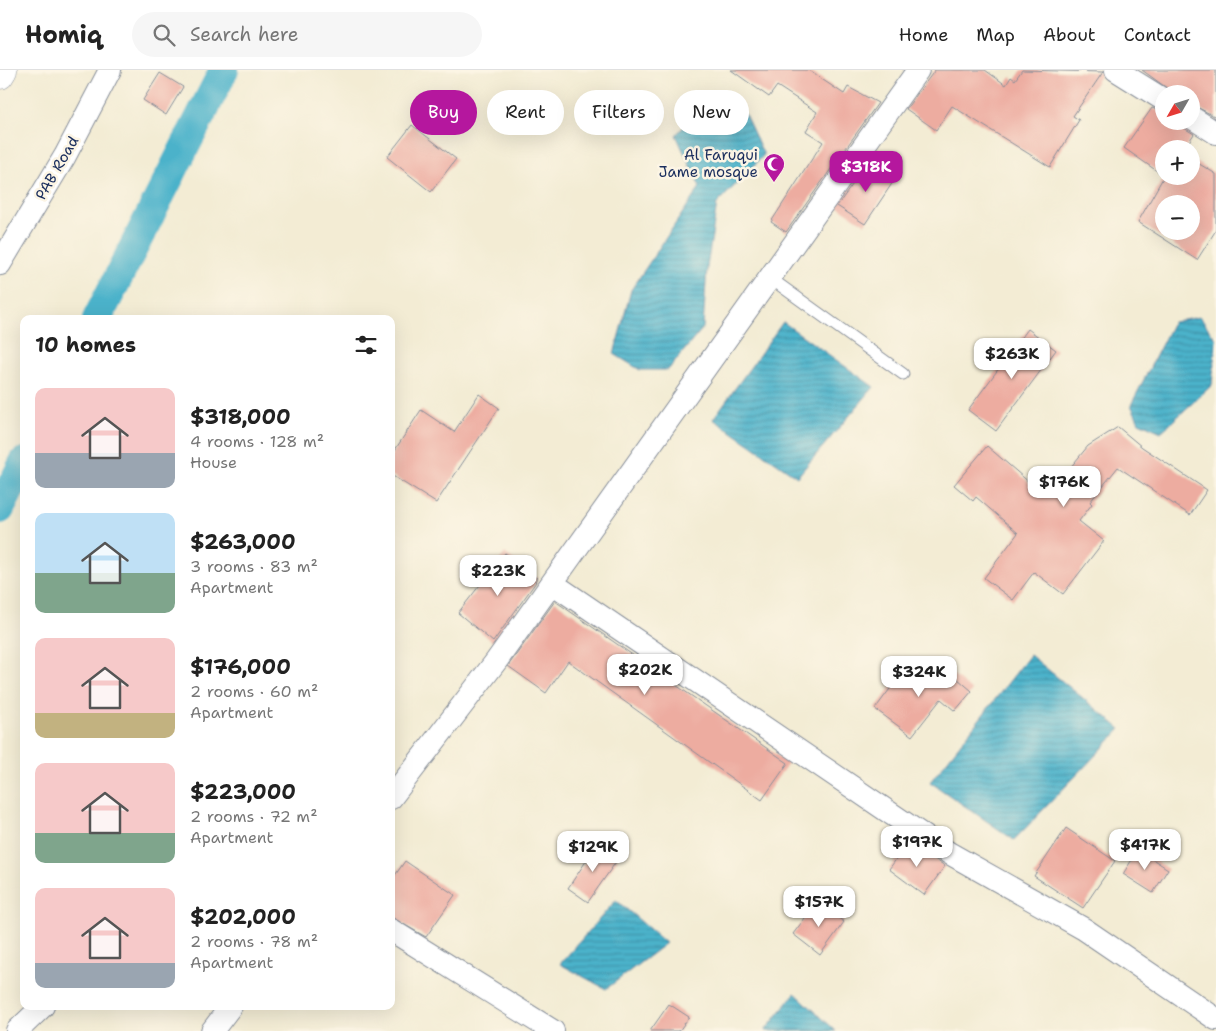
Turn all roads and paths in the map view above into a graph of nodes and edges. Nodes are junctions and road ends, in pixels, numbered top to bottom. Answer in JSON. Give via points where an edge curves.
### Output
{"nodes":[{"id":1,"x":3,"y":70,"type":"edge"},
{"id":2,"x":110,"y":70,"type":"edge"},
{"id":3,"x":1116,"y":70,"type":"edge"},
{"id":4,"x":912,"y":72,"type":"edge"},
{"id":5,"x":0,"y":75,"type":"edge"},
{"id":6,"x":1155,"y":94,"type":"edge"},
{"id":7,"x":1200,"y":123,"type":"edge"},
{"id":8,"x":1216,"y":133,"type":"edge"},
{"id":9,"x":0,"y":264,"type":"edge"},
{"id":10,"x":770,"y":278,"type":"junction"},
{"id":11,"x":903,"y":374,"type":"dead end"},
{"id":12,"x":552,"y":583,"type":"junction"},
{"id":13,"x":395,"y":793,"type":"edge"},
{"id":14,"x":395,"y":932,"type":"edge"},
{"id":15,"x":39,"y":1010,"type":"edge"},
{"id":16,"x":228,"y":1010,"type":"edge"},
{"id":17,"x":1216,"y":1019,"type":"edge"},
{"id":18,"x":17,"y":1031,"type":"edge"},
{"id":19,"x":212,"y":1031,"type":"edge"},
{"id":20,"x":553,"y":1031,"type":"edge"}],
"edges":[{"from":1,"to":5,"type":"highway"},
{"from":2,"to":9,"type":"street","name":"PAB Road","via":[[65,156]]},
{"from":3,"to":6,"type":"street"},
{"from":4,"to":10,"type":"street"},
{"from":7,"to":8,"type":"street"},
{"from":10,"to":11,"type":"lane"},
{"from":10,"to":12,"type":"street"},
{"from":12,"to":13,"type":"street"},
{"from":12,"to":17,"type":"street","via":[[949,852],[1084,929]]},
{"from":14,"to":20,"type":"street"},
{"from":15,"to":18,"type":"street"},
{"from":16,"to":19,"type":"street"}]}
